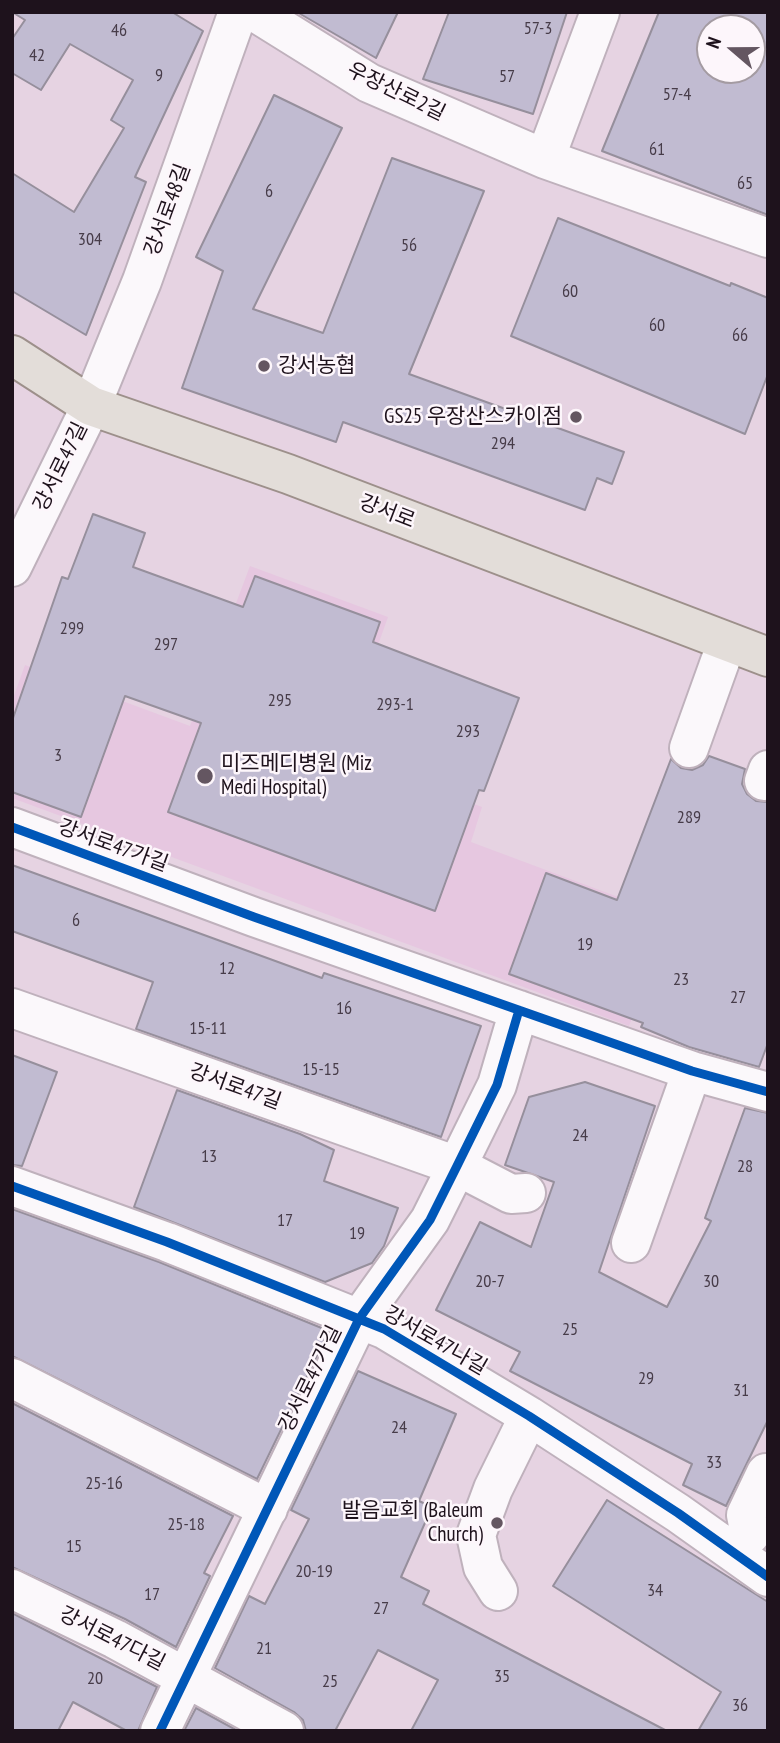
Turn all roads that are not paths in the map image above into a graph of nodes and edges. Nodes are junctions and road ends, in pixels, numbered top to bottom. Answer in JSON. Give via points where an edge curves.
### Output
{"nodes":[{"id":1,"x":238,"y":12,"type":"edge"},
{"id":2,"x":255,"y":12,"type":"edge"},
{"id":3,"x":600,"y":12,"type":"edge"},
{"id":4,"x":545,"y":159,"type":"junction"},
{"id":5,"x":768,"y":238,"type":"edge"},
{"id":6,"x":12,"y":355,"type":"edge"},
{"id":7,"x":91,"y":405,"type":"junction"},
{"id":8,"x":12,"y":567,"type":"edge"},
{"id":9,"x":727,"y":642,"type":"junction"},
{"id":10,"x":768,"y":657,"type":"edge"},
{"id":11,"x":689,"y":748,"type":"dead end"},
{"id":12,"x":12,"y":827,"type":"edge"},
{"id":13,"x":12,"y":1008,"type":"edge"},
{"id":14,"x":519,"y":1010,"type":"junction"},
{"id":15,"x":692,"y":1071,"type":"junction"},
{"id":16,"x":768,"y":1092,"type":"edge"},
{"id":17,"x":457,"y":1166,"type":"junction"},
{"id":18,"x":12,"y":1186,"type":"edge"},
{"id":19,"x":526,"y":1193,"type":"dead end"},
{"id":20,"x":631,"y":1242,"type":"dead end"},
{"id":21,"x":359,"y":1319,"type":"junction"},
{"id":22,"x":12,"y":1378,"type":"edge"},
{"id":23,"x":529,"y":1416,"type":"junction"},
{"id":24,"x":766,"y":1473,"type":"dead end"},
{"id":25,"x":268,"y":1510,"type":"junction"},
{"id":26,"x":756,"y":1549,"type":"edge"},
{"id":27,"x":12,"y":1589,"type":"edge"},
{"id":28,"x":498,"y":1591,"type":"dead end"},
{"id":29,"x":187,"y":1678,"type":"junction"},
{"id":30,"x":160,"y":1731,"type":"edge"},
{"id":31,"x":284,"y":1731,"type":"edge"}],
"edges":[{"from":1,"to":7,"type":"street","name":"강서로48길","via":[[142,281]]},
{"from":2,"to":4,"type":"street","name":"우장산로2길","via":[[369,83]]},
{"from":3,"to":4,"type":"street"},
{"from":4,"to":5,"type":"street","name":"우장산로2길"},
{"from":6,"to":7,"type":"main road","name":"강서로"},
{"from":7,"to":8,"type":"street","name":"강서로47길"},
{"from":7,"to":9,"type":"main road","name":"강서로","via":[[288,474]]},
{"from":9,"to":10,"type":"main road","name":"강서로"},
{"from":9,"to":11,"type":"street"},
{"from":12,"to":14,"type":"street","name":"강서로47가길"},
{"from":13,"to":17,"type":"street","name":"강서로47길"},
{"from":14,"to":15,"type":"street","name":"강서로47가길"},
{"from":14,"to":17,"type":"street","name":"강서로47가길","via":[[497,1085]]},
{"from":15,"to":16,"type":"street","name":"강서로47가길"},
{"from":15,"to":20,"type":"street"},
{"from":17,"to":19,"type":"street","name":"강서로47길","via":[[511,1194]]},
{"from":17,"to":21,"type":"street","name":"강서로47가길","via":[[430,1220]]},
{"from":18,"to":21,"type":"street","name":"강서로47나길","via":[[167,1242],[297,1308]]},
{"from":21,"to":23,"type":"street","name":"강서로47나길","via":[[384,1329]]},
{"from":21,"to":25,"type":"street","name":"강서로47가길"},
{"from":22,"to":25,"type":"street"},
{"from":23,"to":26,"type":"street","name":"강서로47나길"},
{"from":23,"to":28,"type":"street","via":[[476,1535],[483,1567]]},
{"from":24,"to":26,"type":"street","via":[[747,1515]]},
{"from":25,"to":29,"type":"street","name":"강서로47가길"},
{"from":27,"to":29,"type":"street","name":"강서로47다길"},
{"from":29,"to":30,"type":"street","name":"강서로47가길"},
{"from":29,"to":31,"type":"street","name":"강서로47다길"}]}
